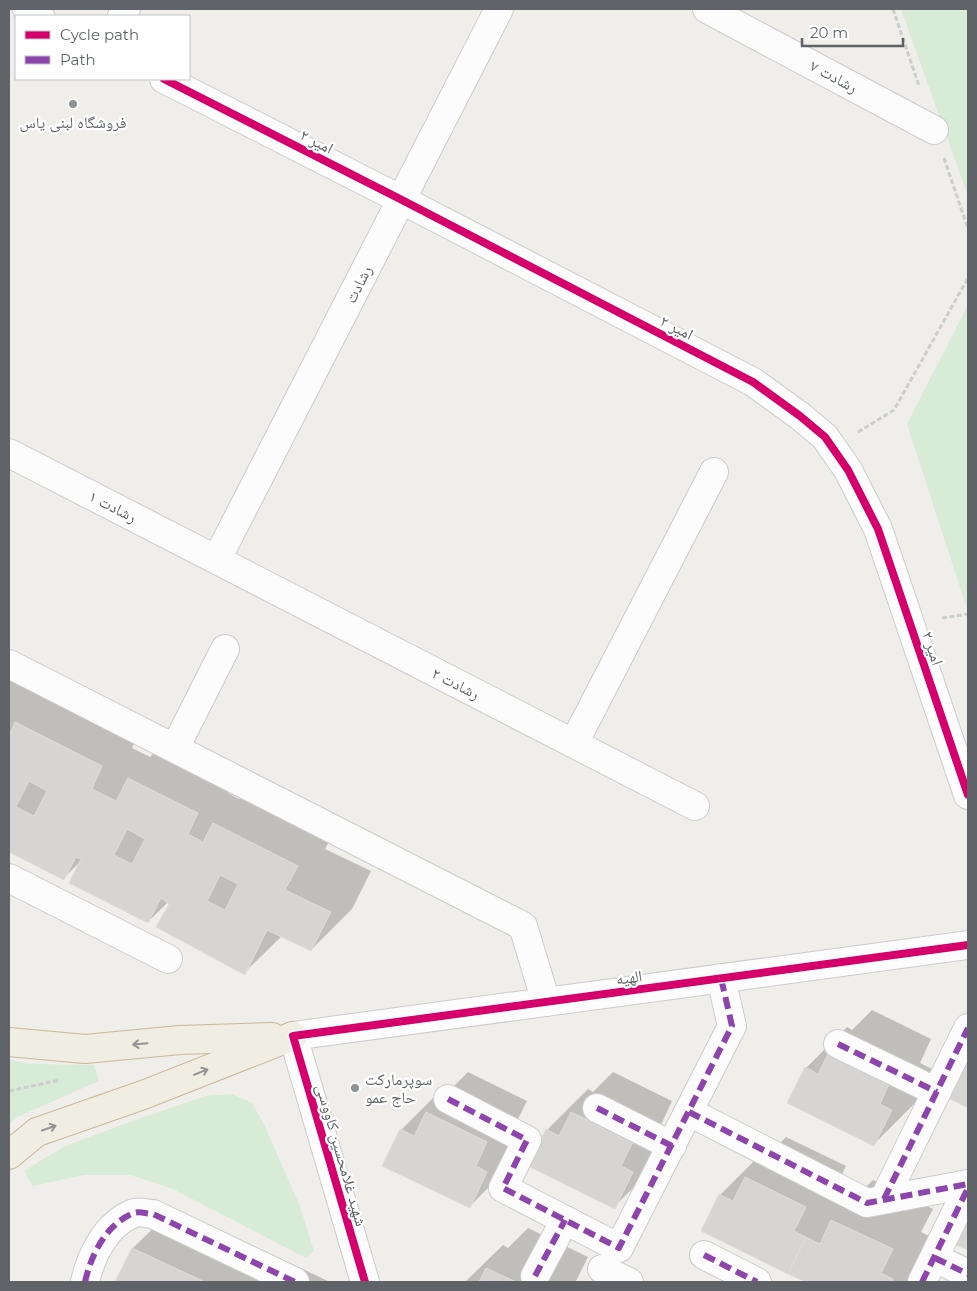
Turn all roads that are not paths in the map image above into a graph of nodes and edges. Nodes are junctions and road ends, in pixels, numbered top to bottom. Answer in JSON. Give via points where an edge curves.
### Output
{"nodes":[{"id":1,"x":27,"y":9,"type":"edge"},
{"id":2,"x":499,"y":9,"type":"edge"},
{"id":3,"x":707,"y":9,"type":"edge"},
{"id":4,"x":38,"y":15,"type":"edge"},
{"id":5,"x":166,"y":80,"type":"edge"},
{"id":6,"x":934,"y":130,"type":"dead end"},
{"id":7,"x":402,"y":200,"type":"junction"},
{"id":8,"x":9,"y":453,"type":"edge"},
{"id":9,"x":714,"y":472,"type":"dead end"},
{"id":10,"x":217,"y":560,"type":"junction"},
{"id":11,"x":225,"y":649,"type":"dead end"},
{"id":12,"x":9,"y":664,"type":"edge"},
{"id":13,"x":574,"y":743,"type":"junction"},
{"id":14,"x":174,"y":748,"type":"junction"},
{"id":15,"x":968,"y":795,"type":"edge"},
{"id":16,"x":695,"y":806,"type":"dead end"},
{"id":17,"x":9,"y":878,"type":"edge"},
{"id":18,"x":968,"y":945,"type":"edge"},
{"id":19,"x":168,"y":959,"type":"dead end"},
{"id":20,"x":721,"y":978,"type":"junction"},
{"id":21,"x":546,"y":1002,"type":"junction"},
{"id":22,"x":968,"y":1028,"type":"edge"},
{"id":23,"x":293,"y":1036,"type":"junction"},
{"id":24,"x":9,"y":1042,"type":"edge"},
{"id":25,"x":838,"y":1044,"type":"dead end"},
{"id":26,"x":937,"y":1092,"type":"junction"},
{"id":27,"x":448,"y":1099,"type":"dead end"},
{"id":28,"x":597,"y":1108,"type":"dead end"},
{"id":29,"x":688,"y":1112,"type":"junction"},
{"id":30,"x":672,"y":1146,"type":"junction"},
{"id":31,"x":9,"y":1155,"type":"edge"},
{"id":32,"x":968,"y":1184,"type":"edge"},
{"id":33,"x":968,"y":1188,"type":"edge"},
{"id":34,"x":884,"y":1199,"type":"junction"},
{"id":35,"x":565,"y":1220,"type":"junction"},
{"id":36,"x":704,"y":1255,"type":"dead end"},
{"id":37,"x":934,"y":1258,"type":"junction"},
{"id":38,"x":602,"y":1269,"type":"dead end"},
{"id":39,"x":968,"y":1274,"type":"edge"},
{"id":40,"x":535,"y":1276,"type":"dead end"},
{"id":41,"x":85,"y":1282,"type":"edge"},
{"id":42,"x":295,"y":1282,"type":"edge"},
{"id":43,"x":365,"y":1282,"type":"edge"},
{"id":44,"x":629,"y":1282,"type":"edge"},
{"id":45,"x":757,"y":1282,"type":"edge"},
{"id":46,"x":922,"y":1282,"type":"edge"}],
"edges":[{"from":1,"to":4,"type":"street"},
{"from":2,"to":7,"type":"street","name":"رشادت"},
{"from":3,"to":6,"type":"street","name":"رشادت ۷"},
{"from":5,"to":7,"type":"street","name":"امیر ۲"},
{"from":7,"to":10,"type":"street","name":"رشادت"},
{"from":7,"to":15,"type":"street","name":"امیر ۲","via":[[753,382],[825,437],[848,470],[878,529]]},
{"from":8,"to":10,"type":"street","name":"رشادت ۱"},
{"from":9,"to":13,"type":"street"},
{"from":10,"to":13,"type":"street","name":"رشادت ۲"},
{"from":11,"to":14,"type":"street"},
{"from":12,"to":14,"type":"street"},
{"from":13,"to":16,"type":"street","name":"رشادت ۲"},
{"from":14,"to":21,"type":"street","via":[[523,926]]},
{"from":17,"to":19,"type":"street"},
{"from":18,"to":20,"type":"street","name":"الهیه"},
{"from":20,"to":21,"type":"street","name":"الهیه"},
{"from":20,"to":29,"type":"street","via":[[732,1026]]},
{"from":21,"to":23,"type":"street","name":"الهیه"},
{"from":22,"to":26,"type":"street"},
{"from":23,"to":24,"type":"highway","one_way":true,"via":[[180,1040],[85,1049]]},
{"from":31,"to":23,"type":"highway","one_way":true,"via":[[37,1132],[143,1095]]},
{"from":23,"to":43,"type":"street","name":"شهید غلامحسین کاووسی"},
{"from":25,"to":26,"type":"street"},
{"from":26,"to":34,"type":"street"},
{"from":27,"to":35,"type":"street","via":[[527,1140],[503,1188]]},
{"from":28,"to":30,"type":"street"},
{"from":29,"to":30,"type":"street"},
{"from":29,"to":34,"type":"street","via":[[867,1202]]},
{"from":30,"to":35,"type":"street","via":[[619,1248]]},
{"from":32,"to":34,"type":"street"},
{"from":33,"to":37,"type":"street"},
{"from":35,"to":40,"type":"street"},
{"from":36,"to":45,"type":"street"},
{"from":37,"to":39,"type":"street"},
{"from":37,"to":46,"type":"street"},
{"from":38,"to":44,"type":"street"},
{"from":41,"to":42,"type":"street","via":[[97,1248],[112,1226],[135,1212],[153,1214]]}]}
